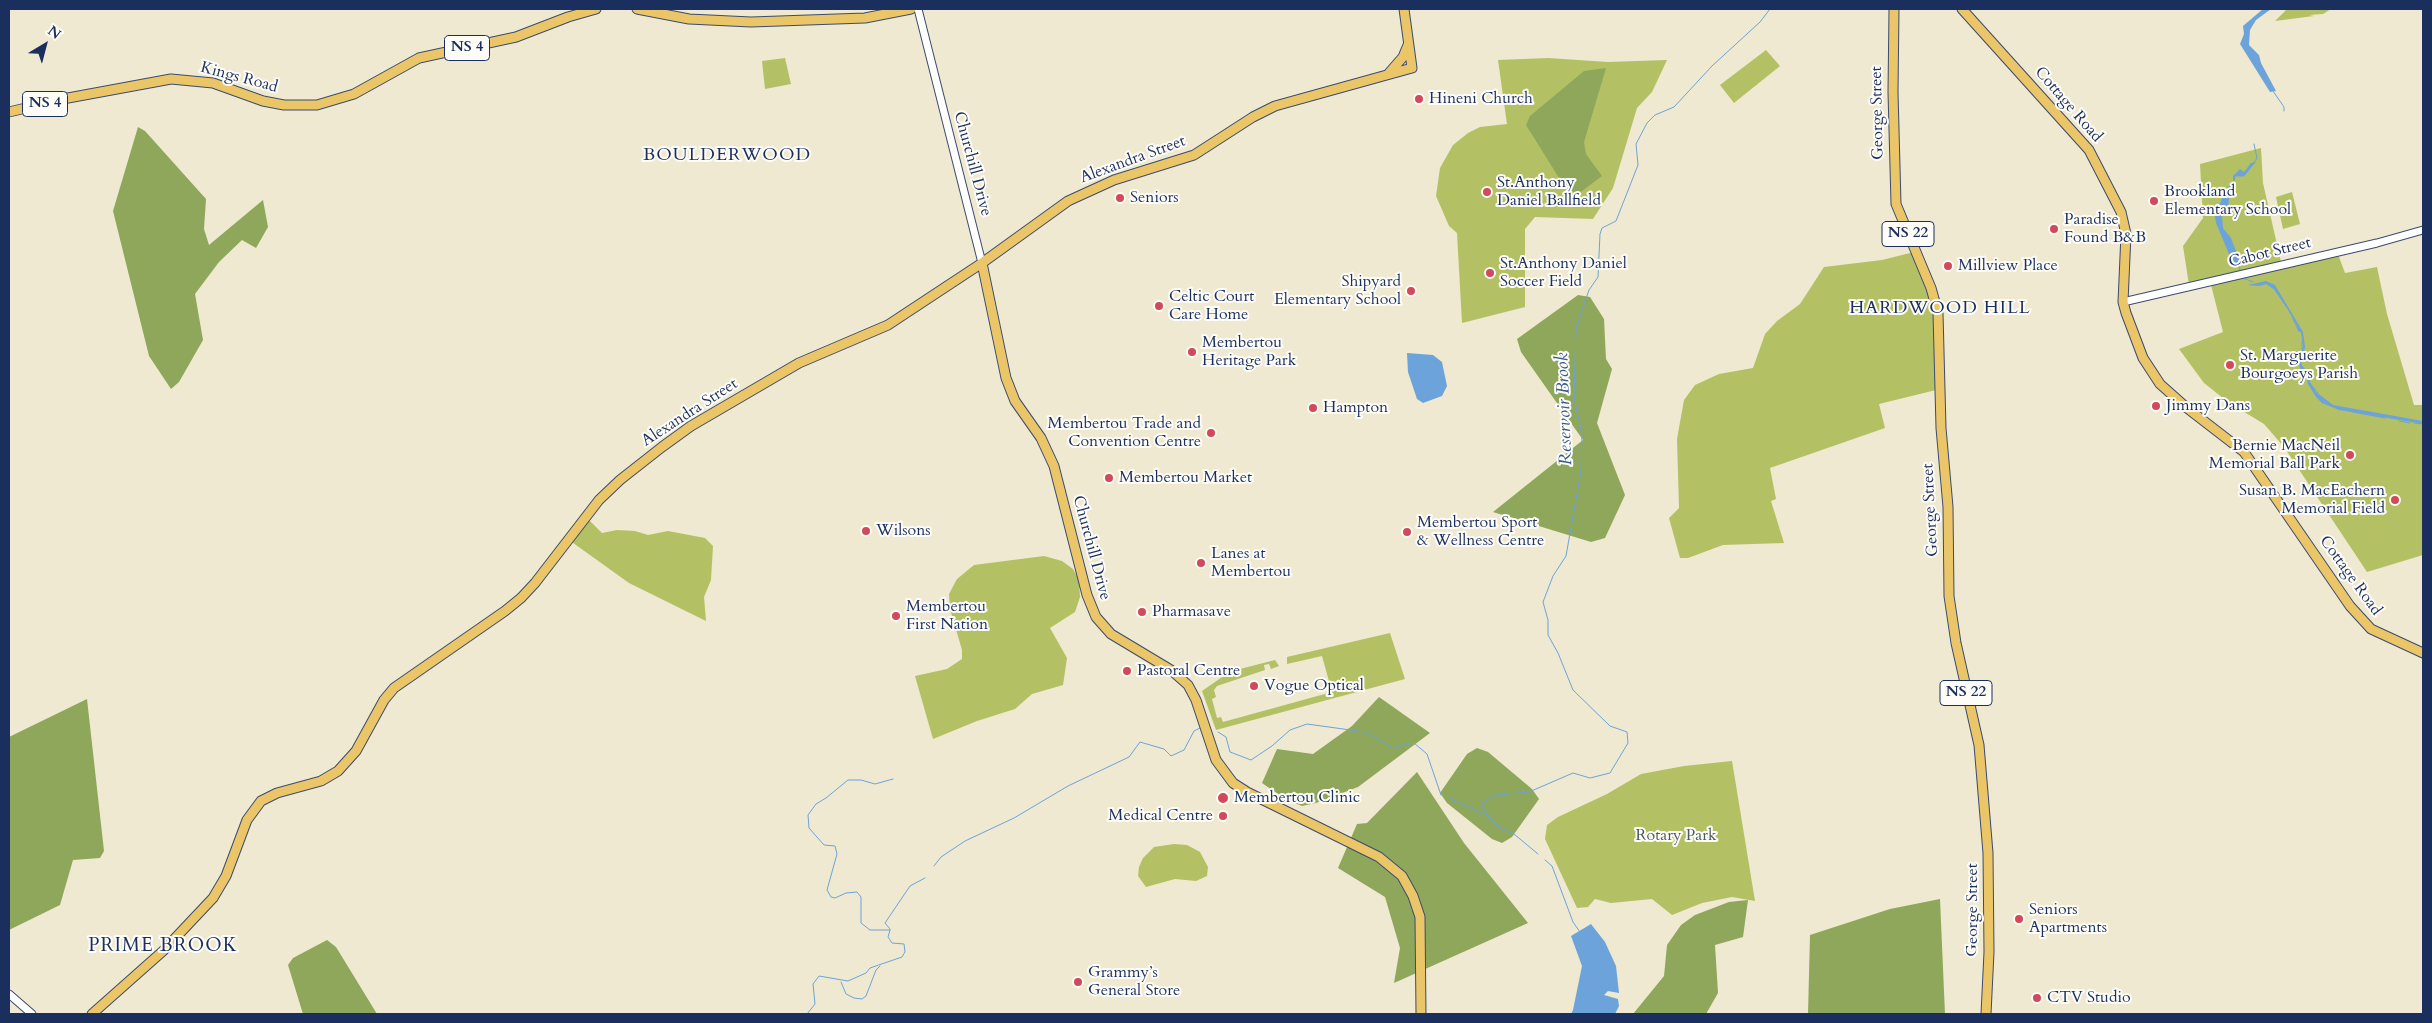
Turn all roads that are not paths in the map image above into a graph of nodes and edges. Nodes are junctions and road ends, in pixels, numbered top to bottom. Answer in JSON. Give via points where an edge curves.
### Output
{"nodes":[{"id":1,"x":596,"y":9,"type":"edge"},
{"id":2,"x":637,"y":9,"type":"edge"},
{"id":3,"x":911,"y":9,"type":"edge"},
{"id":4,"x":918,"y":9,"type":"edge"},
{"id":5,"x":1404,"y":9,"type":"edge"},
{"id":6,"x":1894,"y":9,"type":"edge"},
{"id":7,"x":1962,"y":9,"type":"edge"},
{"id":8,"x":1409,"y":43,"type":"junction"},
{"id":9,"x":1388,"y":75,"type":"junction"},
{"id":10,"x":9,"y":112,"type":"edge"},
{"id":11,"x":2423,"y":230,"type":"edge"},
{"id":12,"x":982,"y":263,"type":"junction"},
{"id":13,"x":2124,"y":302,"type":"junction"},
{"id":14,"x":2423,"y":653,"type":"edge"},
{"id":15,"x":9,"y":994,"type":"edge"},
{"id":16,"x":32,"y":1014,"type":"edge"},
{"id":17,"x":92,"y":1014,"type":"edge"},
{"id":18,"x":1421,"y":1014,"type":"edge"},
{"id":19,"x":1986,"y":1014,"type":"edge"}],
"edges":[{"from":1,"to":10,"type":"main road","name":"Kings Road","number":"NS 4","via":[[516,37],[420,58],[354,94],[317,105],[284,106],[213,83],[171,79]]},
{"from":2,"to":3,"type":"main road","via":[[689,19],[751,22],[864,18]]},
{"from":4,"to":12,"type":"street","name":"Churchill Drive"},
{"from":5,"to":8,"type":"main road","name":"Alexandra Street"},
{"from":6,"to":19,"type":"main road","name":"George Street","number":"NS 22","via":[[1892,92],[1896,204],[1928,279],[1938,313],[1949,596],[1979,745],[1988,853]]},
{"from":7,"to":13,"type":"main road","name":"Cottage Road","via":[[2089,150],[2122,212],[2125,224]]},
{"from":8,"to":9,"type":"main road","via":[[1403,57]]},
{"from":8,"to":9,"type":"main road","name":"Alexandra Street","via":[[1412,68]]},
{"from":9,"to":12,"type":"main road","name":"Alexandra Street","via":[[1275,106],[1194,155],[1068,200]]},
{"from":11,"to":13,"type":"street","name":"Cabot Street"},
{"from":12,"to":17,"type":"main road","name":"Alexandra Street","via":[[888,325],[803,361],[691,426],[620,480],[599,500],[521,598],[394,688],[356,751],[338,771],[321,781],[277,793],[261,802],[248,820],[214,898],[163,951]]},
{"from":12,"to":18,"type":"main road","name":"Churchill Drive","via":[[1006,378],[1015,401],[1054,466],[1087,595],[1096,617],[1115,637],[1171,670],[1188,685],[1216,760],[1233,782],[1247,792],[1379,856],[1402,876],[1420,917]]},
{"from":13,"to":14,"type":"main road","name":"Cottage Road","via":[[2144,358],[2160,384],[2244,452],[2350,606],[2371,629]]},
{"from":15,"to":16,"type":"street"}]}
